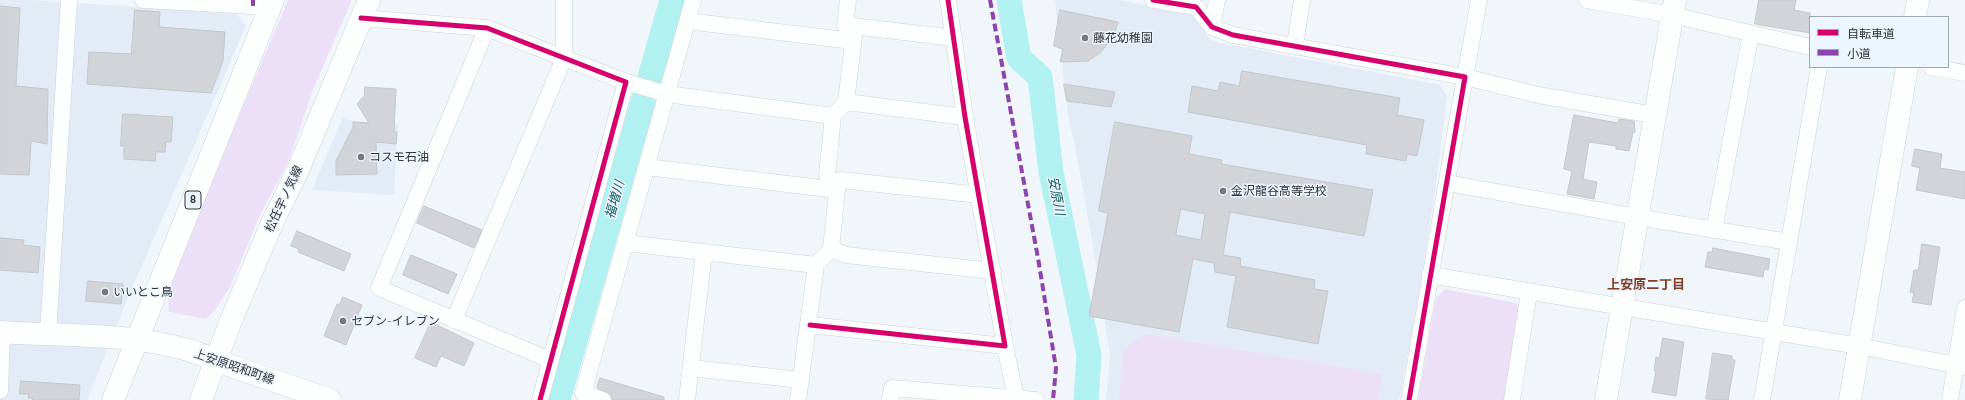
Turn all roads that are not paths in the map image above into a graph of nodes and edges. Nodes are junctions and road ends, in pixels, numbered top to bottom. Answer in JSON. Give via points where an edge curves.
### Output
{"nodes":[{"id":1,"x":69,"y":0,"type":"edge"},
{"id":2,"x":143,"y":0,"type":"edge"},
{"id":3,"x":564,"y":0,"type":"edge"},
{"id":4,"x":693,"y":0,"type":"edge"},
{"id":5,"x":848,"y":0,"type":"edge"},
{"id":6,"x":948,"y":0,"type":"edge"},
{"id":7,"x":1153,"y":0,"type":"edge"},
{"id":8,"x":1217,"y":0,"type":"edge"},
{"id":9,"x":1302,"y":0,"type":"edge"},
{"id":10,"x":1479,"y":0,"type":"edge"},
{"id":11,"x":1587,"y":0,"type":"edge"},
{"id":12,"x":1918,"y":0,"type":"edge"},
{"id":13,"x":271,"y":5,"type":"edge"},
{"id":14,"x":1673,"y":8,"type":"edge"},
{"id":15,"x":365,"y":9,"type":"edge"},
{"id":16,"x":1916,"y":16,"type":"edge"},
{"id":17,"x":688,"y":21,"type":"junction"},
{"id":18,"x":845,"y":25,"type":"junction"},
{"id":19,"x":1212,"y":27,"type":"junction"},
{"id":20,"x":486,"y":28,"type":"junction"},
{"id":21,"x":1751,"y":33,"type":"junction"},
{"id":22,"x":954,"y":38,"type":"junction"},
{"id":23,"x":853,"y":41,"type":"junction"},
{"id":24,"x":1295,"y":45,"type":"junction"},
{"id":25,"x":1809,"y":47,"type":"edge"},
{"id":26,"x":564,"y":58,"type":"junction"},
{"id":27,"x":1819,"y":68,"type":"edge"},
{"id":28,"x":1907,"y":68,"type":"edge"},
{"id":29,"x":1937,"y":68,"type":"edge"},
{"id":30,"x":1965,"y":73,"type":"edge"},
{"id":31,"x":1465,"y":77,"type":"junction"},
{"id":32,"x":630,"y":83,"type":"junction"},
{"id":33,"x":662,"y":93,"type":"junction"},
{"id":34,"x":846,"y":102,"type":"junction"},
{"id":35,"x":1654,"y":115,"type":"junction"},
{"id":36,"x":833,"y":116,"type":"junction"},
{"id":37,"x":964,"y":117,"type":"junction"},
{"id":38,"x":647,"y":167,"type":"junction"},
{"id":39,"x":1448,"y":183,"type":"junction"},
{"id":40,"x":834,"y":186,"type":"junction"},
{"id":41,"x":979,"y":195,"type":"junction"},
{"id":42,"x":1636,"y":218,"type":"junction"},
{"id":43,"x":1714,"y":230,"type":"junction"},
{"id":44,"x":1789,"y":242,"type":"junction"},
{"id":45,"x":625,"y":243,"type":"junction"},
{"id":46,"x":830,"y":248,"type":"junction"},
{"id":47,"x":704,"y":252,"type":"junction"},
{"id":48,"x":816,"y":265,"type":"junction"},
{"id":49,"x":993,"y":271,"type":"junction"},
{"id":50,"x":1430,"y":274,"type":"junction"},
{"id":51,"x":1529,"y":292,"type":"junction"},
{"id":52,"x":1622,"y":308,"type":"junction"},
{"id":53,"x":1965,"y":308,"type":"edge"},
{"id":54,"x":454,"y":320,"type":"junction"},
{"id":55,"x":810,"y":325,"type":"junction"},
{"id":56,"x":1,"y":332,"type":"edge"},
{"id":57,"x":1774,"y":333,"type":"junction"},
{"id":58,"x":48,"y":334,"type":"junction"},
{"id":59,"x":137,"y":340,"type":"junction"},
{"id":60,"x":1005,"y":346,"type":"junction"},
{"id":61,"x":1859,"y":346,"type":"junction"},
{"id":62,"x":550,"y":360,"type":"junction"},
{"id":63,"x":217,"y":361,"type":"junction"},
{"id":64,"x":1960,"y":367,"type":"edge"},
{"id":65,"x":691,"y":368,"type":"junction"},
{"id":66,"x":801,"y":380,"type":"junction"},
{"id":67,"x":0,"y":391,"type":"edge"},
{"id":68,"x":1016,"y":398,"type":"junction"},
{"id":69,"x":113,"y":400,"type":"edge"},
{"id":70,"x":201,"y":400,"type":"edge"},
{"id":71,"x":330,"y":400,"type":"edge"},
{"id":72,"x":540,"y":400,"type":"edge"},
{"id":73,"x":603,"y":400,"type":"edge"},
{"id":74,"x":687,"y":400,"type":"edge"},
{"id":75,"x":798,"y":400,"type":"edge"},
{"id":76,"x":890,"y":400,"type":"edge"},
{"id":77,"x":1036,"y":400,"type":"edge"},
{"id":78,"x":1409,"y":400,"type":"edge"},
{"id":79,"x":1512,"y":400,"type":"edge"},
{"id":80,"x":1608,"y":400,"type":"edge"},
{"id":81,"x":1762,"y":400,"type":"edge"},
{"id":82,"x":1850,"y":400,"type":"edge"},
{"id":83,"x":1950,"y":400,"type":"edge"}],
"edges":[{"from":1,"to":58,"type":"street"},
{"from":2,"to":13,"type":"street"},
{"from":3,"to":26,"type":"street"},
{"from":4,"to":17,"type":"street"},
{"from":5,"to":18,"type":"street"},
{"from":6,"to":22,"type":"street"},
{"from":7,"to":19,"type":"street","via":[[1196,7]]},
{"from":8,"to":19,"type":"street"},
{"from":9,"to":24,"type":"street"},
{"from":10,"to":31,"type":"street"},
{"from":11,"to":14,"type":"street"},
{"from":12,"to":16,"type":"main road"},
{"from":13,"to":59,"type":"main road","number":"8"},
{"from":14,"to":21,"type":"street"},
{"from":14,"to":35,"type":"main road"},
{"from":15,"to":20,"type":"street"},
{"from":15,"to":63,"type":"main road","name":"松任宇ノ気線","via":[[298,170],[273,221],[232,318]]},
{"from":17,"to":23,"type":"street"},
{"from":17,"to":33,"type":"street"},
{"from":18,"to":22,"type":"street"},
{"from":18,"to":23,"type":"street","via":[[854,36]]},
{"from":19,"to":24,"type":"street","via":[[1233,35]]},
{"from":20,"to":26,"type":"street"},
{"from":20,"to":54,"type":"street","via":[[379,288]]},
{"from":21,"to":25,"type":"street"},
{"from":21,"to":43,"type":"street"},
{"from":22,"to":37,"type":"street"},
{"from":23,"to":34,"type":"street"},
{"from":24,"to":31,"type":"street"},
{"from":26,"to":32,"type":"street"},
{"from":26,"to":54,"type":"street"},
{"from":27,"to":44,"type":"street"},
{"from":28,"to":61,"type":"main road"},
{"from":29,"to":30,"type":"street"},
{"from":31,"to":35,"type":"street","via":[[1538,95]]},
{"from":31,"to":39,"type":"street"},
{"from":32,"to":33,"type":"street"},
{"from":32,"to":62,"type":"street"},
{"from":33,"to":36,"type":"street"},
{"from":33,"to":38,"type":"street"},
{"from":34,"to":36,"type":"street"},
{"from":34,"to":37,"type":"street"},
{"from":35,"to":42,"type":"main road"},
{"from":36,"to":40,"type":"street","via":[[827,175]]},
{"from":37,"to":41,"type":"street"},
{"from":38,"to":40,"type":"street"},
{"from":38,"to":45,"type":"street"},
{"from":39,"to":42,"type":"street"},
{"from":39,"to":50,"type":"street"},
{"from":40,"to":41,"type":"street","via":[[841,180]]},
{"from":40,"to":46,"type":"street"},
{"from":41,"to":49,"type":"street"},
{"from":42,"to":43,"type":"street"},
{"from":42,"to":52,"type":"main road"},
{"from":43,"to":44,"type":"street"},
{"from":44,"to":57,"type":"street"},
{"from":45,"to":47,"type":"street"},
{"from":45,"to":73,"type":"street","via":[[583,393]]},
{"from":46,"to":48,"type":"street"},
{"from":46,"to":49,"type":"street","via":[[846,255]]},
{"from":47,"to":48,"type":"street"},
{"from":47,"to":65,"type":"street"},
{"from":48,"to":55,"type":"street"},
{"from":49,"to":60,"type":"street"},
{"from":50,"to":51,"type":"street"},
{"from":50,"to":78,"type":"street"},
{"from":51,"to":52,"type":"street"},
{"from":51,"to":79,"type":"street"},
{"from":52,"to":57,"type":"street"},
{"from":52,"to":80,"type":"main road"},
{"from":53,"to":64,"type":"street"},
{"from":54,"to":62,"type":"street"},
{"from":55,"to":60,"type":"street"},
{"from":55,"to":66,"type":"street"},
{"from":56,"to":58,"type":"main road","name":"上安原昭和町線"},
{"from":56,"to":67,"type":"street"},
{"from":57,"to":61,"type":"street"},
{"from":57,"to":81,"type":"street"},
{"from":58,"to":59,"type":"main road","name":"上安原昭和町線"},
{"from":59,"to":63,"type":"main road","name":"上安原昭和町線","via":[[200,353]]},
{"from":59,"to":69,"type":"main road","number":"8"},
{"from":60,"to":68,"type":"street"},
{"from":61,"to":64,"type":"street"},
{"from":61,"to":82,"type":"main road"},
{"from":62,"to":72,"type":"street"},
{"from":63,"to":70,"type":"main road","name":"松任宇ノ気線"},
{"from":63,"to":71,"type":"main road","name":"上安原昭和町線"},
{"from":64,"to":83,"type":"street"},
{"from":65,"to":66,"type":"street"},
{"from":65,"to":74,"type":"street"},
{"from":66,"to":75,"type":"street"},
{"from":68,"to":76,"type":"street","via":[[892,388]]},
{"from":68,"to":77,"type":"street"}]}
